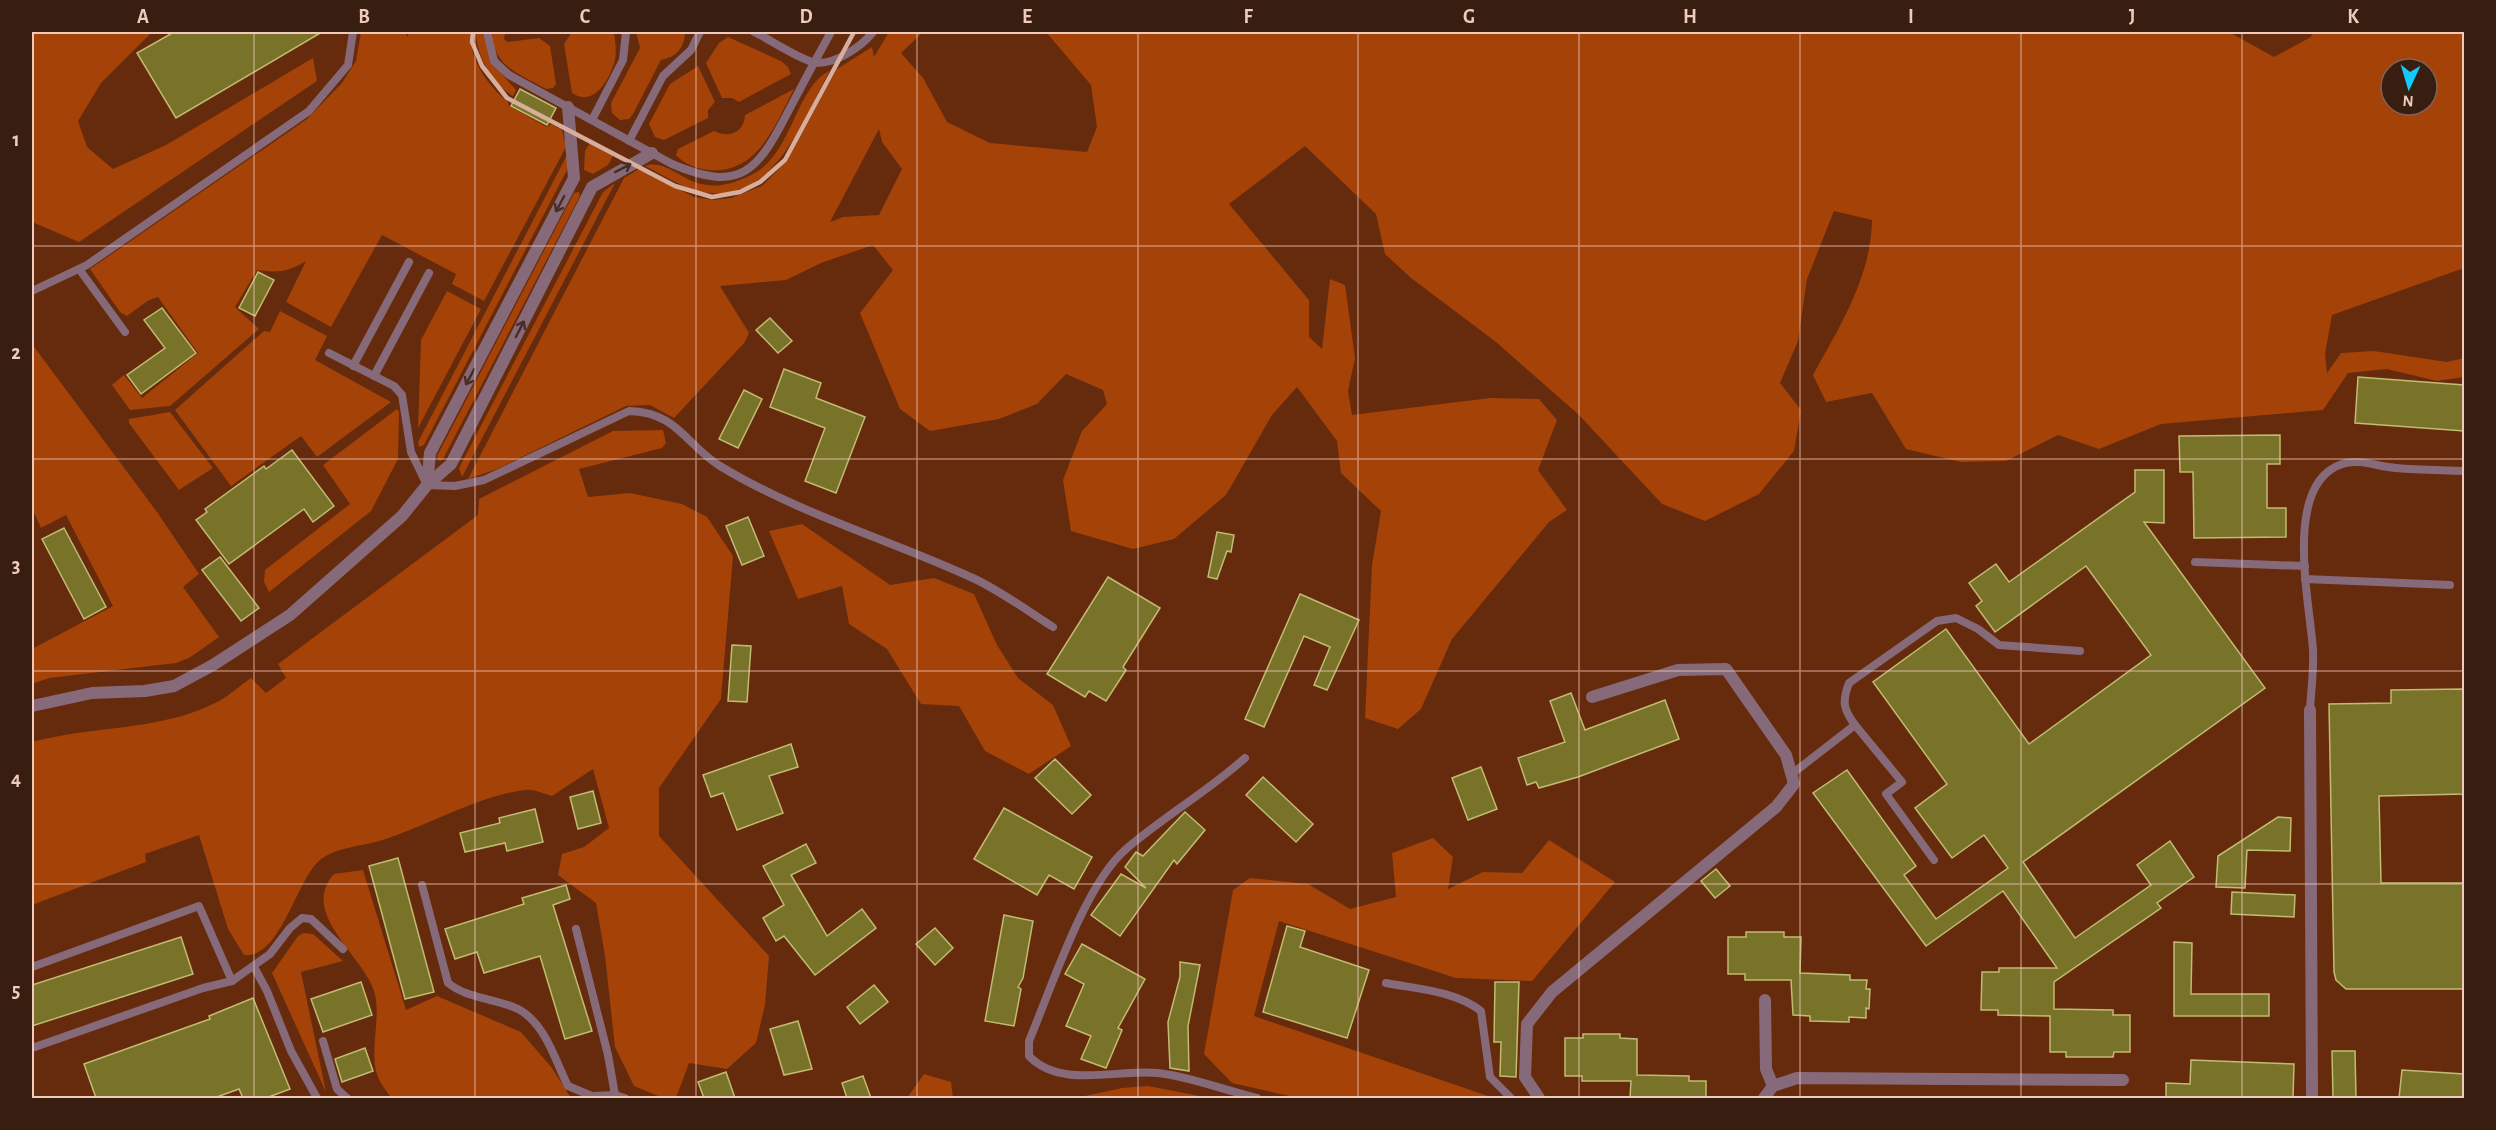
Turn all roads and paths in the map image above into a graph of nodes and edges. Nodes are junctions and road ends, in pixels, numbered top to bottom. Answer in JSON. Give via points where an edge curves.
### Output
{"nodes":[{"id":1,"x":353,"y":32,"type":"edge"},
{"id":2,"x":487,"y":32,"type":"edge"},
{"id":3,"x":626,"y":32,"type":"edge"},
{"id":4,"x":700,"y":32,"type":"edge"},
{"id":5,"x":754,"y":32,"type":"edge"},
{"id":6,"x":831,"y":32,"type":"edge"},
{"id":7,"x":873,"y":32,"type":"edge"},
{"id":8,"x":813,"y":63,"type":"junction"},
{"id":9,"x":568,"y":107,"type":"junction"},
{"id":10,"x":592,"y":120,"type":"junction"},
{"id":11,"x":629,"y":141,"type":"junction"},
{"id":12,"x":652,"y":153,"type":"junction"},
{"id":13,"x":574,"y":178,"type":"junction"},
{"id":14,"x":592,"y":187,"type":"junction"},
{"id":15,"x":409,"y":262,"type":"dead end"},
{"id":16,"x":79,"y":269,"type":"junction"},
{"id":17,"x":429,"y":273,"type":"dead end"},
{"id":18,"x":32,"y":291,"type":"edge"},
{"id":19,"x":125,"y":332,"type":"dead end"},
{"id":20,"x":329,"y":354,"type":"dead end"},
{"id":21,"x":353,"y":366,"type":"junction"},
{"id":22,"x":374,"y":376,"type":"junction"},
{"id":23,"x":2464,"y":471,"type":"edge"},
{"id":24,"x":427,"y":485,"type":"junction"},
{"id":25,"x":2195,"y":562,"type":"dead end"},
{"id":26,"x":2305,"y":566,"type":"junction"},
{"id":27,"x":2305,"y":579,"type":"junction"},
{"id":28,"x":2450,"y":585,"type":"dead end"},
{"id":29,"x":1053,"y":627,"type":"dead end"},
{"id":30,"x":2080,"y":651,"type":"dead end"},
{"id":31,"x":1592,"y":697,"type":"dead end"},
{"id":32,"x":32,"y":706,"type":"edge"},
{"id":33,"x":2310,"y":710,"type":"joint"},
{"id":34,"x":1855,"y":725,"type":"junction"},
{"id":35,"x":1245,"y":759,"type":"dead end"},
{"id":36,"x":1793,"y":773,"type":"junction"},
{"id":37,"x":1934,"y":860,"type":"dead end"},
{"id":38,"x":422,"y":885,"type":"dead end"},
{"id":39,"x":576,"y":929,"type":"dead end"},
{"id":40,"x":343,"y":949,"type":"dead end"},
{"id":41,"x":32,"y":967,"type":"edge"},
{"id":42,"x":254,"y":967,"type":"junction"},
{"id":43,"x":232,"y":981,"type":"junction"},
{"id":44,"x":1386,"y":982,"type":"dead end"},
{"id":45,"x":1765,"y":1000,"type":"dead end"},
{"id":46,"x":323,"y":1041,"type":"dead end"},
{"id":47,"x":32,"y":1048,"type":"edge"},
{"id":48,"x":2123,"y":1080,"type":"dead end"},
{"id":49,"x":1773,"y":1086,"type":"junction"},
{"id":50,"x":615,"y":1095,"type":"junction"},
{"id":51,"x":317,"y":1098,"type":"edge"},
{"id":52,"x":347,"y":1098,"type":"edge"},
{"id":53,"x":625,"y":1098,"type":"edge"},
{"id":54,"x":1257,"y":1098,"type":"edge"},
{"id":55,"x":1511,"y":1098,"type":"edge"},
{"id":56,"x":1539,"y":1098,"type":"edge"},
{"id":57,"x":1764,"y":1098,"type":"edge"},
{"id":58,"x":2312,"y":1098,"type":"edge"}],
"edges":[{"from":1,"to":16,"type":"lane","via":[[348,65],[309,111]]},
{"from":2,"to":9,"type":"lane","via":[[494,61],[509,75]]},
{"from":3,"to":10,"type":"lane","via":[[623,60]]},
{"from":4,"to":11,"type":"lane","via":[[691,50],[663,76]]},
{"from":5,"to":8,"type":"lane"},
{"from":6,"to":8,"type":"lane"},
{"from":7,"to":8,"type":"lane","via":[[846,54]]},
{"from":8,"to":12,"type":"lane","via":[[769,149],[753,167],[738,174],[698,175]]},
{"from":9,"to":10,"type":"lane"},
{"from":9,"to":13,"type":"street"},
{"from":10,"to":11,"type":"lane"},
{"from":11,"to":12,"type":"lane"},
{"from":14,"to":12,"type":"street","one_way":true},
{"from":13,"to":14,"type":"street"},
{"from":13,"to":24,"type":"street","one_way":true,"via":[[430,453]]},
{"from":24,"to":14,"type":"street","one_way":true,"via":[[451,464]]},
{"from":15,"to":21,"type":"lane"},
{"from":16,"to":18,"type":"lane"},
{"from":16,"to":19,"type":"lane"},
{"from":17,"to":22,"type":"lane"},
{"from":20,"to":21,"type":"lane"},
{"from":21,"to":22,"type":"lane"},
{"from":22,"to":24,"type":"lane","via":[[402,395],[411,452]]},
{"from":23,"to":26,"type":"lane","via":[[2394,468],[2364,462],[2341,464],[2310,493]]},
{"from":24,"to":29,"type":"lane","via":[[455,486],[484,480],[629,411],[644,411],[675,425],[718,464],[761,489],[978,580]]},
{"from":24,"to":32,"type":"street","via":[[402,516],[290,615],[213,665],[174,686],[92,693]]},
{"from":25,"to":26,"type":"lane"},
{"from":26,"to":27,"type":"lane"},
{"from":27,"to":28,"type":"lane"},
{"from":27,"to":33,"type":"lane","via":[[2313,652]]},
{"from":30,"to":34,"type":"lane","via":[[1999,645],[1956,618],[1937,621],[1849,683],[1845,711]]},
{"from":31,"to":36,"type":"street","via":[[1678,670],[1726,669],[1786,755]]},
{"from":33,"to":58,"type":"street"},
{"from":34,"to":36,"type":"lane"},
{"from":34,"to":37,"type":"lane","via":[[1902,782],[1886,794]]},
{"from":35,"to":54,"type":"lane","via":[[1123,852],[1088,900],[1029,1041],[1029,1056],[1040,1067],[1070,1073],[1158,1073]]},
{"from":36,"to":56,"type":"street","via":[[1794,784],[1776,807],[1552,992],[1527,1024],[1525,1077]]},
{"from":38,"to":50,"type":"lane","via":[[448,983],[459,992],[519,1010],[539,1026],[568,1086],[592,1096]]},
{"from":39,"to":50,"type":"lane"},
{"from":40,"to":42,"type":"lane","via":[[311,919],[302,918]]},
{"from":41,"to":43,"type":"lane","via":[[199,906]]},
{"from":42,"to":43,"type":"lane"},
{"from":42,"to":51,"type":"lane","via":[[291,1051]]},
{"from":43,"to":47,"type":"lane"},
{"from":44,"to":55,"type":"lane","via":[[1446,995],[1481,1011],[1490,1077]]},
{"from":45,"to":49,"type":"street","via":[[1766,1069]]},
{"from":46,"to":52,"type":"lane","via":[[337,1089]]},
{"from":48,"to":49,"type":"street","via":[[1797,1078]]},
{"from":49,"to":57,"type":"street"},
{"from":50,"to":53,"type":"lane"}]}
